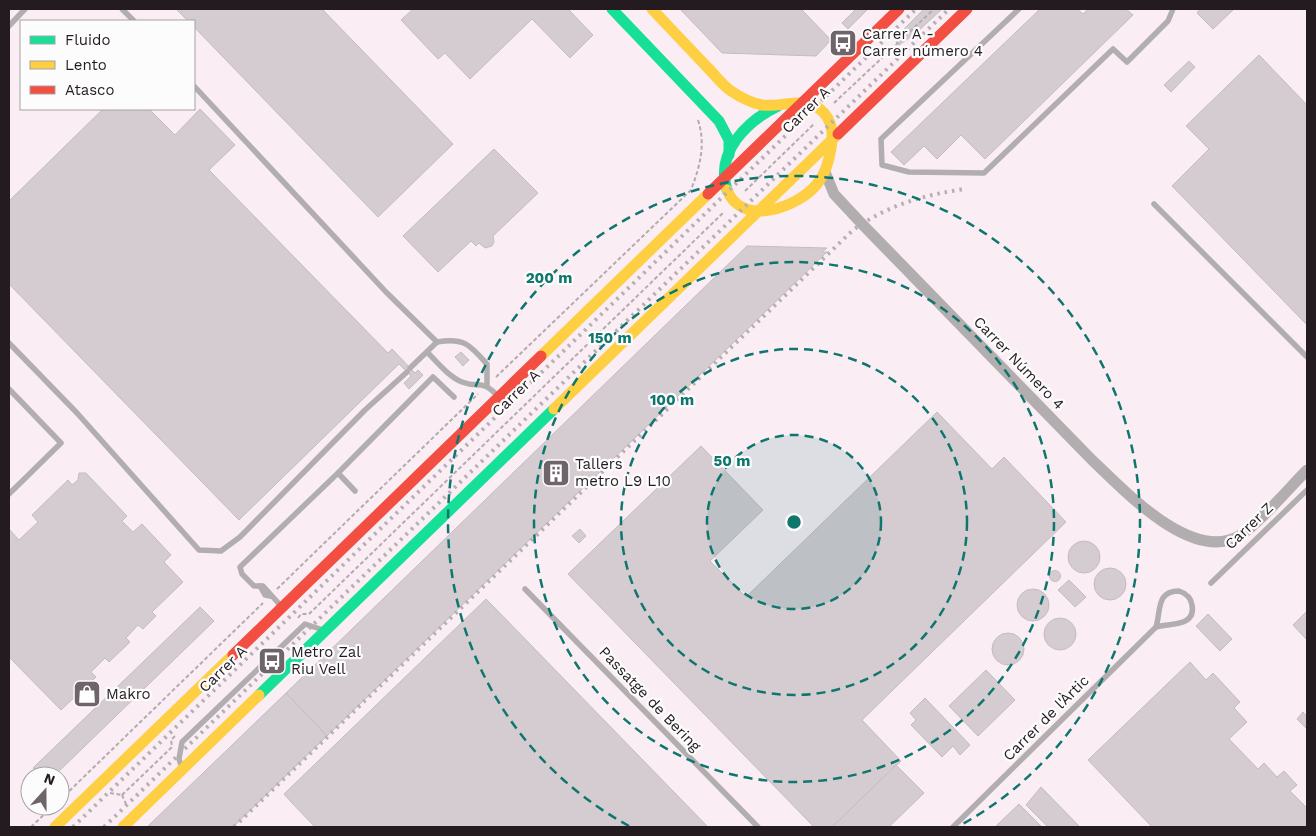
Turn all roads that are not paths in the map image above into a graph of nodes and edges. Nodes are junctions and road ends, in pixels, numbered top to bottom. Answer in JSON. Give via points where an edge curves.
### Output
{"nodes":[{"id":1,"x":25,"y":9,"type":"edge"},
{"id":2,"x":122,"y":9,"type":"edge"},
{"id":3,"x":612,"y":9,"type":"edge"},
{"id":4,"x":652,"y":9,"type":"edge"},
{"id":5,"x":899,"y":9,"type":"edge"},
{"id":6,"x":967,"y":9,"type":"edge"},
{"id":7,"x":1018,"y":9,"type":"edge"},
{"id":8,"x":1173,"y":9,"type":"edge"},
{"id":9,"x":133,"y":20,"type":"edge"},
{"id":10,"x":9,"y":26,"type":"edge"},
{"id":11,"x":195,"y":87,"type":"edge"},
{"id":12,"x":803,"y":102,"type":"junction"},
{"id":13,"x":778,"y":106,"type":"junction"},
{"id":14,"x":833,"y":139,"type":"junction"},
{"id":15,"x":729,"y":154,"type":"junction"},
{"id":16,"x":825,"y":172,"type":"junction"},
{"id":17,"x":724,"y":177,"type":"junction"},
{"id":18,"x":1154,"y":204,"type":"dead end"},
{"id":19,"x":760,"y":210,"type":"junction"},
{"id":20,"x":437,"y":342,"type":"junction"},
{"id":21,"x":9,"y":343,"type":"edge"},
{"id":22,"x":428,"y":353,"type":"junction"},
{"id":23,"x":1307,"y":356,"type":"edge"},
{"id":24,"x":442,"y":367,"type":"junction"},
{"id":25,"x":433,"y":377,"type":"junction"},
{"id":26,"x":487,"y":385,"type":"junction"},
{"id":27,"x":9,"y":389,"type":"edge"},
{"id":28,"x":454,"y":397,"type":"dead end"},
{"id":29,"x":499,"y":397,"type":"junction"},
{"id":30,"x":1307,"y":470,"type":"edge"},
{"id":31,"x":338,"y":473,"type":"junction"},
{"id":32,"x":1307,"y":490,"type":"edge"},
{"id":33,"x":355,"y":491,"type":"dead end"},
{"id":34,"x":9,"y":494,"type":"edge"},
{"id":35,"x":1218,"y":542,"type":"joint"},
{"id":36,"x":1211,"y":583,"type":"dead end"},
{"id":37,"x":525,"y":589,"type":"dead end"},
{"id":38,"x":282,"y":607,"type":"junction"},
{"id":39,"x":1156,"y":627,"type":"junction"},
{"id":40,"x":326,"y":631,"type":"junction"},
{"id":41,"x":183,"y":770,"type":"junction"},
{"id":42,"x":55,"y":827,"type":"edge"},
{"id":43,"x":124,"y":827,"type":"edge"},
{"id":44,"x":758,"y":827,"type":"edge"},
{"id":45,"x":953,"y":827,"type":"edge"}],
"edges":[{"from":1,"to":10,"type":"lane"},
{"from":2,"to":9,"type":"lane"},
{"from":3,"to":15,"type":"main road","via":[[719,121],[729,140]]},
{"from":4,"to":13,"type":"main road","via":[[729,90],[751,102]]},
{"from":5,"to":12,"type":"main road","name":"Carrer A"},
{"from":6,"to":14,"type":"main road"},
{"from":7,"to":8,"type":"lane","via":[[881,138],[882,166],[910,172],[984,173],[1113,49],[1126,62],[1168,21]]},
{"from":11,"to":20,"type":"lane","via":[[386,292]]},
{"from":12,"to":13,"type":"main road"},
{"from":12,"to":14,"type":"main road","via":[[824,113],[832,127]]},
{"from":12,"to":17,"type":"main road","name":"Carrer A"},
{"from":13,"to":15,"type":"main road","via":[[752,121]]},
{"from":14,"to":16,"type":"main road"},
{"from":14,"to":19,"type":"main road"},
{"from":15,"to":17,"type":"main road"},
{"from":16,"to":19,"type":"main road","via":[[804,196],[780,208]]},
{"from":16,"to":35,"type":"street","name":"Carrer Número 4","via":[[834,194],[856,218],[1130,496],[1158,518],[1184,532]]},
{"from":17,"to":19,"type":"main road","via":[[734,202],[748,209]]},
{"from":17,"to":29,"type":"main road","name":"Carrer A"},
{"from":18,"to":23,"type":"lane"},
{"from":19,"to":40,"type":"main road"},
{"from":20,"to":22,"type":"lane"},
{"from":20,"to":26,"type":"lane","via":[[454,339],[472,348],[487,364]]},
{"from":21,"to":22,"type":"lane","via":[[77,413],[200,550],[221,551],[240,537],[365,410]]},
{"from":22,"to":24,"type":"lane"},
{"from":24,"to":25,"type":"lane"},
{"from":24,"to":26,"type":"lane","via":[[462,382]]},
{"from":25,"to":28,"type":"lane"},
{"from":25,"to":31,"type":"lane"},
{"from":26,"to":29,"type":"lane"},
{"from":27,"to":34,"type":"lane","via":[[61,443]]},
{"from":29,"to":38,"type":"main road","name":"Carrer A"},
{"from":30,"to":35,"type":"street","name":"Carrer Z","via":[[1244,533]]},
{"from":31,"to":33,"type":"lane"},
{"from":31,"to":38,"type":"lane","via":[[240,567],[242,574],[254,586],[259,585],[265,595]]},
{"from":32,"to":36,"type":"lane","name":"Carrer Z"},
{"from":37,"to":44,"type":"lane","name":"Passatge de Bering"},
{"from":38,"to":42,"type":"main road","name":"Carrer A"},
{"from":39,"to":39,"type":"lane","via":[[1186,621],[1193,606],[1188,596],[1173,591],[1164,596],[1159,605]]},
{"from":39,"to":45,"type":"lane","name":"Carrer de l'Àrtic"},
{"from":40,"to":41,"type":"main road"},
{"from":40,"to":41,"type":"lane","via":[[305,624],[182,742],[180,759]]},
{"from":41,"to":43,"type":"main road"}]}
